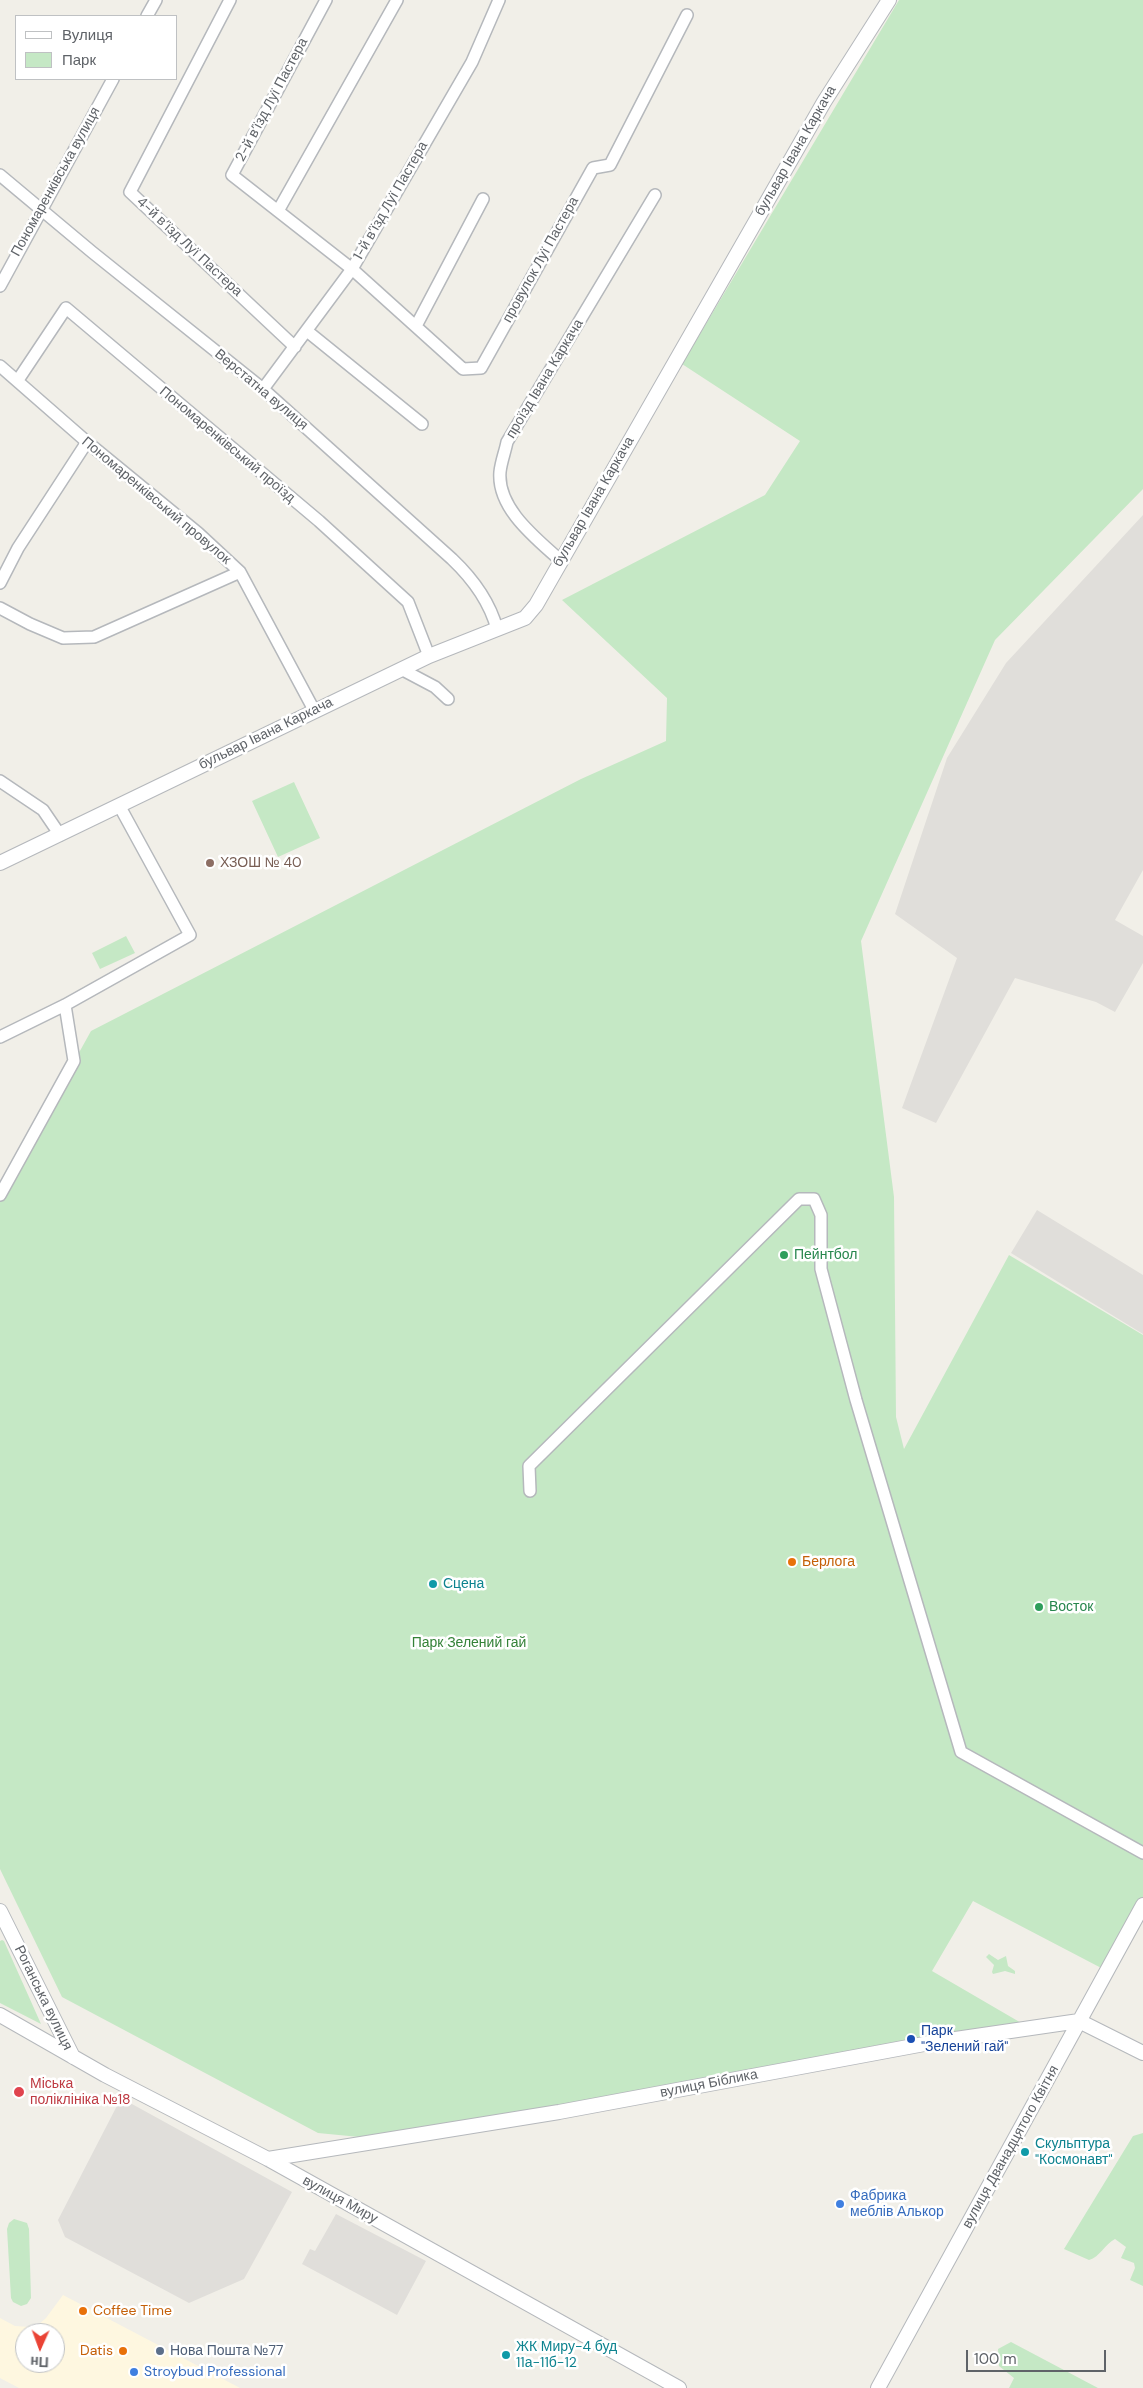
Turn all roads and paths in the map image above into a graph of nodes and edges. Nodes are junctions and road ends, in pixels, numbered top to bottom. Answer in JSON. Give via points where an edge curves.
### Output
{"nodes":[{"id":1,"x":156,"y":0,"type":"edge"},
{"id":2,"x":230,"y":0,"type":"edge"},
{"id":3,"x":326,"y":0,"type":"edge"},
{"id":4,"x":397,"y":0,"type":"edge"},
{"id":5,"x":499,"y":0,"type":"edge"},
{"id":6,"x":889,"y":0,"type":"edge"},
{"id":7,"x":148,"y":15,"type":"edge"},
{"id":8,"x":687,"y":15,"type":"dead end"},
{"id":9,"x":112,"y":80,"type":"edge"},
{"id":10,"x":0,"y":175,"type":"edge"},
{"id":11,"x":655,"y":195,"type":"dead end"},
{"id":12,"x":483,"y":198,"type":"dead end"},
{"id":13,"x":41,"y":209,"type":"junction"},
{"id":14,"x":278,"y":211,"type":"junction"},
{"id":15,"x":352,"y":269,"type":"junction"},
{"id":16,"x":0,"y":286,"type":"edge"},
{"id":17,"x":416,"y":326,"type":"junction"},
{"id":18,"x":307,"y":331,"type":"junction"},
{"id":19,"x":295,"y":347,"type":"junction"},
{"id":20,"x":0,"y":366,"type":"edge"},
{"id":21,"x":18,"y":380,"type":"junction"},
{"id":22,"x":263,"y":389,"type":"junction"},
{"id":23,"x":422,"y":424,"type":"dead end"},
{"id":24,"x":87,"y":442,"type":"junction"},
{"id":25,"x":561,"y":561,"type":"junction"},
{"id":26,"x":240,"y":572,"type":"junction"},
{"id":27,"x":0,"y":582,"type":"edge"},
{"id":28,"x":0,"y":608,"type":"edge"},
{"id":29,"x":497,"y":629,"type":"junction"},
{"id":30,"x":429,"y":656,"type":"junction"},
{"id":31,"x":401,"y":669,"type":"junction"},
{"id":32,"x":448,"y":699,"type":"dead end"},
{"id":33,"x":314,"y":710,"type":"junction"},
{"id":34,"x":0,"y":781,"type":"edge"},
{"id":35,"x":120,"y":807,"type":"junction"},
{"id":36,"x":60,"y":834,"type":"junction"},
{"id":37,"x":0,"y":863,"type":"edge"},
{"id":38,"x":65,"y":1005,"type":"junction"},
{"id":39,"x":0,"y":1036,"type":"edge"},
{"id":40,"x":0,"y":1195,"type":"edge"},
{"id":41,"x":530,"y":1492,"type":"dead end"},
{"id":42,"x":1143,"y":1853,"type":"edge"},
{"id":43,"x":1143,"y":1906,"type":"edge"},
{"id":44,"x":0,"y":1911,"type":"edge"},
{"id":45,"x":0,"y":2015,"type":"edge"},
{"id":46,"x":1079,"y":2021,"type":"junction"},
{"id":47,"x":1143,"y":2054,"type":"edge"},
{"id":48,"x":73,"y":2058,"type":"junction"},
{"id":49,"x":268,"y":2159,"type":"junction"},
{"id":50,"x":679,"y":2388,"type":"edge"},
{"id":51,"x":878,"y":2388,"type":"edge"}],
"edges":[{"from":1,"to":7,"type":"street"},
{"from":2,"to":19,"type":"street","name":"4-й в’їзд Луї Пастера","via":[[130,192]]},
{"from":3,"to":14,"type":"street","name":"2-й в’їзд Луї Пастера","via":[[232,175]]},
{"from":4,"to":14,"type":"street"},
{"from":5,"to":15,"type":"street","name":"1-й в’їзд Луї Пастера","via":[[472,62]]},
{"from":6,"to":25,"type":"street","name":"бульвар Івана Каркача","via":[[824,102]]},
{"from":8,"to":17,"type":"street","name":"провулок Луї Пастера","via":[[610,165],[593,168],[481,368],[463,369]]},
{"from":9,"to":13,"type":"street","name":"Пономаренківська вулиця"},
{"from":10,"to":13,"type":"street","name":"Верстатна вулиця"},
{"from":11,"to":25,"type":"street","name":"проїзд Івана Каркача","via":[[507,442],[500,474],[505,497],[519,521]]},
{"from":12,"to":17,"type":"street"},
{"from":13,"to":16,"type":"street","name":"Пономаренківська вулиця"},
{"from":13,"to":22,"type":"street","name":"Верстатна вулиця"},
{"from":14,"to":15,"type":"street","name":"2-й в’їзд Луї Пастера"},
{"from":15,"to":17,"type":"street","name":"провулок Луї Пастера"},
{"from":15,"to":18,"type":"street","name":"1-й в’їзд Луї Пастера"},
{"from":18,"to":19,"type":"street","name":"1-й в’їзд Луї Пастера"},
{"from":18,"to":23,"type":"street"},
{"from":19,"to":22,"type":"street","name":"1-й в’їзд Луї Пастера"},
{"from":20,"to":21,"type":"street","name":"Пономаренківський провулок"},
{"from":21,"to":24,"type":"street","name":"Пономаренківський провулок"},
{"from":21,"to":30,"type":"street","name":"Пономаренківський проїзд","via":[[66,308],[319,521],[408,602]]},
{"from":22,"to":29,"type":"street","name":"Верстатна вулиця","via":[[466,572],[494,618]]},
{"from":24,"to":26,"type":"street","name":"Пономаренківський провулок","via":[[198,533]]},
{"from":24,"to":27,"type":"street","via":[[18,548]]},
{"from":25,"to":29,"type":"street","name":"бульвар Івана Каркача","via":[[525,618]]},
{"from":26,"to":28,"type":"street","via":[[94,637],[63,638]]},
{"from":26,"to":33,"type":"street","name":"Пономаренківський провулок"},
{"from":29,"to":30,"type":"street","name":"бульвар Івана Каркача"},
{"from":30,"to":31,"type":"street","name":"бульвар Івана Каркача"},
{"from":31,"to":32,"type":"street","via":[[435,687]]},
{"from":31,"to":33,"type":"street","name":"бульвар Івана Каркача"},
{"from":33,"to":35,"type":"street","name":"бульвар Івана Каркача"},
{"from":34,"to":36,"type":"street","via":[[43,810]]},
{"from":35,"to":36,"type":"street","name":"бульвар Івана Каркача"},
{"from":35,"to":38,"type":"street","via":[[190,936]]},
{"from":36,"to":37,"type":"street","name":"бульвар Івана Каркача"},
{"from":38,"to":39,"type":"street"},
{"from":38,"to":40,"type":"street","via":[[74,1061]]},
{"from":41,"to":42,"type":"street","via":[[529,1466],[799,1199],[814,1199],[821,1215],[821,1269],[828,1296],[961,1752]]},
{"from":43,"to":46,"type":"street","name":"вулиця Дванадцятого Квітня"},
{"from":44,"to":48,"type":"street","name":"Роганська вулиця"},
{"from":45,"to":48,"type":"street","name":"вулиця Миру"},
{"from":46,"to":47,"type":"street"},
{"from":46,"to":49,"type":"street","name":"вулиця Біблика","via":[[935,2042],[559,2112]]},
{"from":46,"to":51,"type":"street","name":"вулиця Дванадцятого Квітня"},
{"from":48,"to":49,"type":"street","name":"вулиця Миру"},
{"from":49,"to":50,"type":"street","name":"вулиця Миру"}]}
